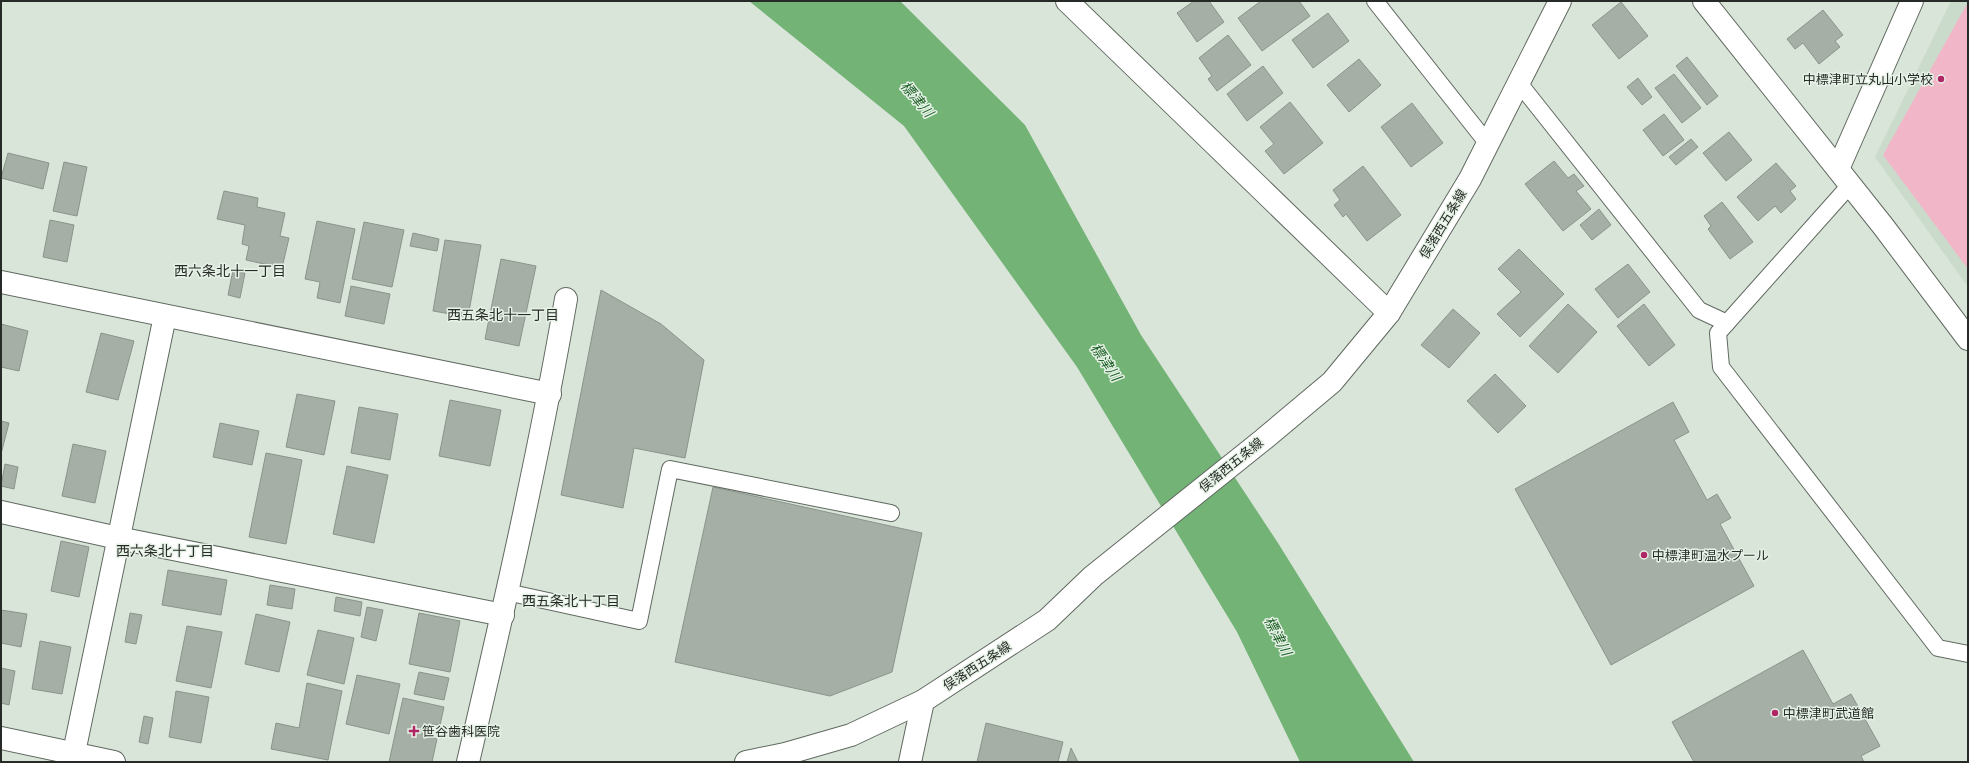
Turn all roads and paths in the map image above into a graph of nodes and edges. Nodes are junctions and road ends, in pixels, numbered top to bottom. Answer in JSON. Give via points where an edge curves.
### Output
{"nodes":[{"id":1,"x":1067,"y":1,"type":"edge"},
{"id":2,"x":1375,"y":1,"type":"edge"},
{"id":3,"x":1560,"y":1,"type":"edge"},
{"id":4,"x":1704,"y":1,"type":"edge"},
{"id":5,"x":1912,"y":1,"type":"edge"},
{"id":6,"x":1519,"y":83,"type":"junction"},
{"id":7,"x":1488,"y":144,"type":"junction"},
{"id":8,"x":1844,"y":177,"type":"junction"},
{"id":9,"x":1,"y":282,"type":"edge"},
{"id":10,"x":566,"y":299,"type":"dead end"},
{"id":11,"x":1389,"y":313,"type":"junction"},
{"id":12,"x":165,"y":316,"type":"junction"},
{"id":13,"x":1727,"y":323,"type":"junction"},
{"id":14,"x":1968,"y":339,"type":"edge"},
{"id":15,"x":550,"y":394,"type":"junction"},
{"id":16,"x":1,"y":512,"type":"edge"},
{"id":17,"x":892,"y":513,"type":"dead end"},
{"id":18,"x":118,"y":538,"type":"junction"},
{"id":19,"x":507,"y":592,"type":"junction"},
{"id":20,"x":503,"y":615,"type":"junction"},
{"id":21,"x":1968,"y":654,"type":"edge"},
{"id":22,"x":923,"y":701,"type":"junction"},
{"id":23,"x":1,"y":738,"type":"edge"},
{"id":24,"x":73,"y":758,"type":"edge"},
{"id":25,"x":114,"y":762,"type":"edge"},
{"id":26,"x":468,"y":762,"type":"edge"},
{"id":27,"x":746,"y":762,"type":"edge"},
{"id":28,"x":910,"y":762,"type":"edge"}],
"edges":[{"from":1,"to":11,"type":"street"},
{"from":2,"to":7,"type":"lane"},
{"from":3,"to":6,"type":"street","name":"俣落西五条線"},
{"from":4,"to":8,"type":"street"},
{"from":5,"to":8,"type":"street"},
{"from":6,"to":7,"type":"street","name":"俣落西五条線"},
{"from":6,"to":13,"type":"lane","via":[[1699,310]]},
{"from":7,"to":11,"type":"street","name":"俣落西五条線","via":[[1470,179]]},
{"from":8,"to":13,"type":"lane"},
{"from":8,"to":14,"type":"street"},
{"from":9,"to":12,"type":"street"},
{"from":10,"to":15,"type":"street"},
{"from":11,"to":22,"type":"street","name":"俣落西五条線","via":[[1332,382],[1093,576],[1047,620]]},
{"from":12,"to":15,"type":"street"},
{"from":12,"to":18,"type":"street"},
{"from":13,"to":21,"type":"lane","via":[[1718,333],[1721,368],[1938,648]]},
{"from":15,"to":19,"type":"street"},
{"from":16,"to":18,"type":"street"},
{"from":17,"to":19,"type":"lane","via":[[670,469],[639,621]]},
{"from":18,"to":20,"type":"street"},
{"from":18,"to":24,"type":"street"},
{"from":19,"to":20,"type":"street"},
{"from":20,"to":26,"type":"street"},
{"from":22,"to":27,"type":"street","name":"俣落西五条線","via":[[851,735]]},
{"from":22,"to":28,"type":"street"},
{"from":23,"to":24,"type":"street"},
{"from":24,"to":25,"type":"street"}]}
